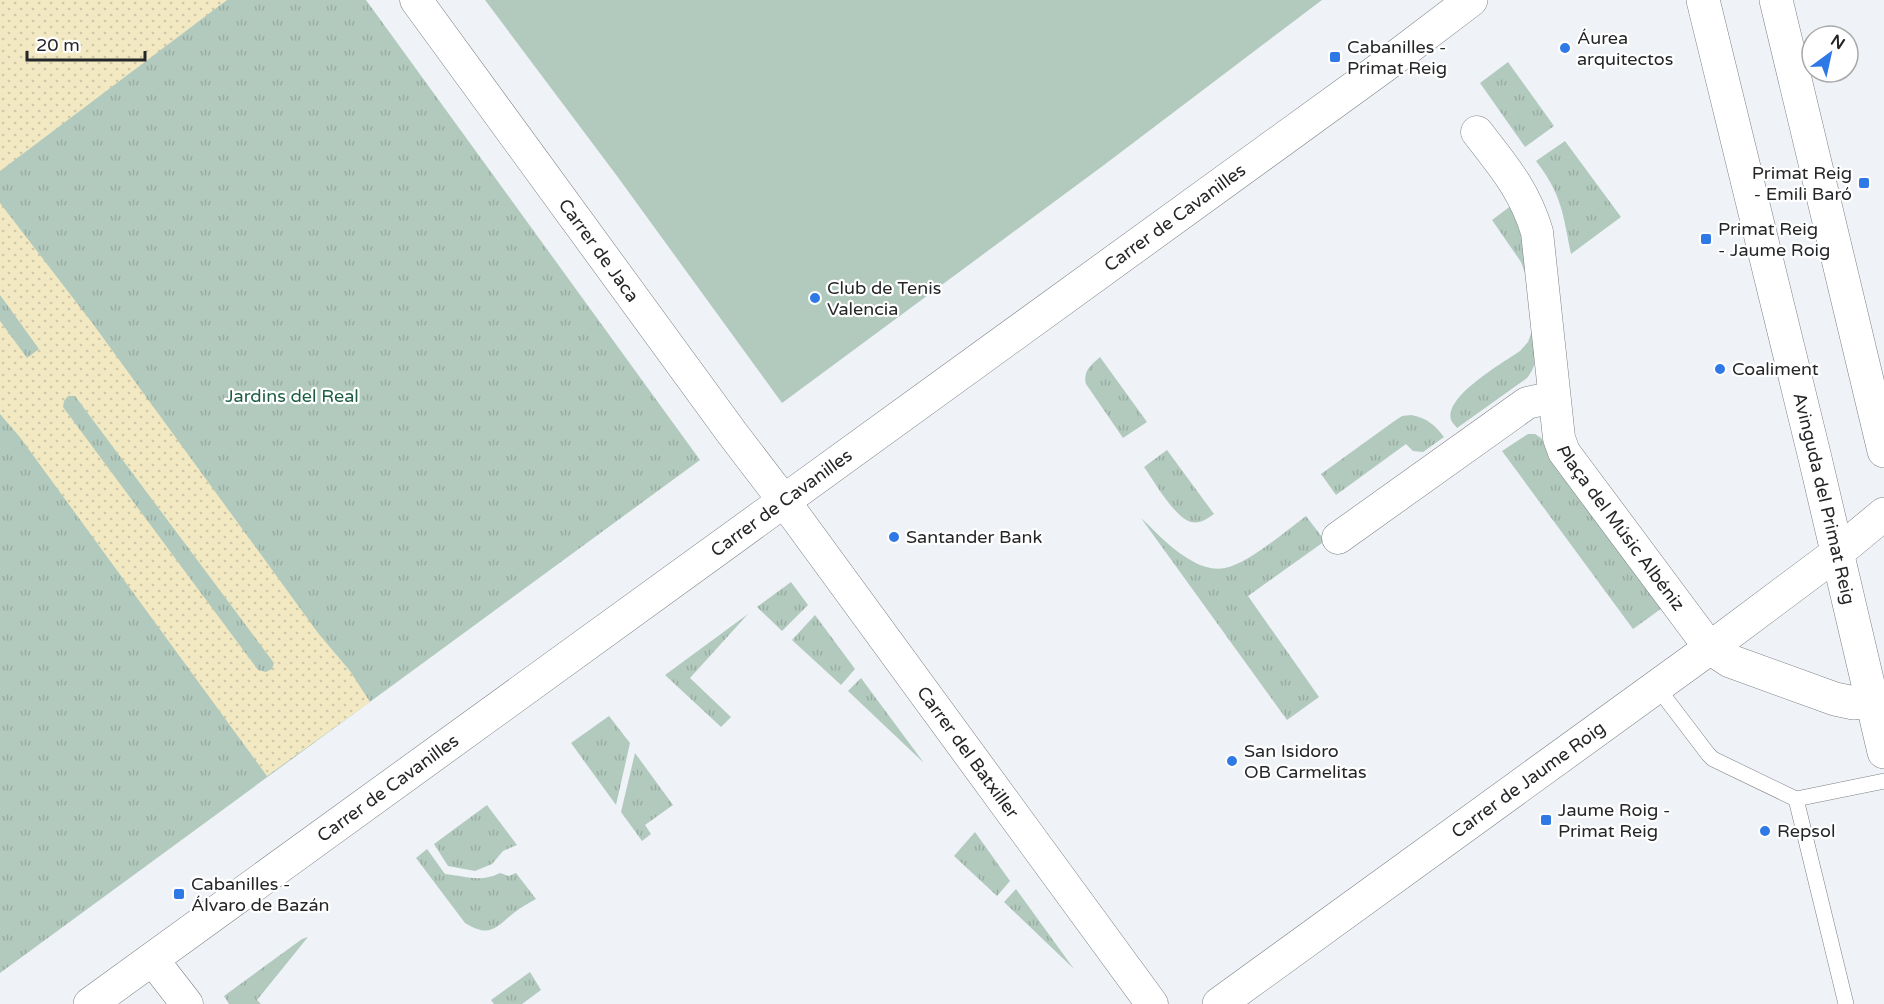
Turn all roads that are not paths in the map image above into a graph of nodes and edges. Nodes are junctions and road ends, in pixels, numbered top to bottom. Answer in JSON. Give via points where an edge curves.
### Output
{"nodes":[{"id":1,"x":416,"y":0,"type":"edge"},
{"id":2,"x":1472,"y":0,"type":"edge"},
{"id":3,"x":1703,"y":0,"type":"edge"},
{"id":4,"x":1776,"y":0,"type":"edge"},
{"id":5,"x":1477,"y":132,"type":"dead end"},
{"id":6,"x":1554,"y":397,"type":"junction"},
{"id":7,"x":1884,"y":451,"type":"edge"},
{"id":8,"x":784,"y":501,"type":"junction"},
{"id":9,"x":1884,"y":514,"type":"edge"},
{"id":10,"x":1338,"y":538,"type":"dead end"},
{"id":11,"x":1837,"y":553,"type":"junction"},
{"id":12,"x":1710,"y":648,"type":"junction"},
{"id":13,"x":1657,"y":687,"type":"junction"},
{"id":14,"x":1878,"y":704,"type":"edge"},
{"id":15,"x":1884,"y":752,"type":"edge"},
{"id":16,"x":1884,"y":781,"type":"edge"},
{"id":17,"x":1796,"y":799,"type":"junction"},
{"id":18,"x":152,"y":959,"type":"junction"},
{"id":19,"x":90,"y":1004,"type":"edge"},
{"id":20,"x":187,"y":1004,"type":"edge"},
{"id":21,"x":1152,"y":1004,"type":"edge"},
{"id":22,"x":1219,"y":1004,"type":"edge"},
{"id":23,"x":1846,"y":1004,"type":"edge"}],
"edges":[{"from":1,"to":8,"type":"street","name":"Carrer de Jaca"},
{"from":2,"to":8,"type":"main road","name":"Carrer de Cavanilles"},
{"from":3,"to":11,"type":"main road","name":"Avinguda del Primat Reig"},
{"from":4,"to":7,"type":"main road"},
{"from":5,"to":6,"type":"street","name":"Plaça del Músic Albéniz","via":[[1518,186],[1537,232]]},
{"from":6,"to":10,"type":"street","via":[[1527,403]]},
{"from":6,"to":12,"type":"street","name":"Plaça del Músic Albéniz","via":[[1564,452]]},
{"from":8,"to":18,"type":"main road","name":"Carrer de Cavanilles"},
{"from":8,"to":21,"type":"street","name":"Carrer del Batxiller"},
{"from":9,"to":11,"type":"main road","name":"Carrer de Jaume Roig"},
{"from":11,"to":12,"type":"main road","name":"Carrer de Jaume Roig"},
{"from":11,"to":14,"type":"main road","name":"Avinguda del Primat Reig","via":[[1853,627]]},
{"from":12,"to":13,"type":"main road","name":"Carrer de Jaume Roig"},
{"from":12,"to":14,"type":"main road","via":[[1730,661],[1836,699]]},
{"from":13,"to":17,"type":"lane","via":[[1707,754]]},
{"from":13,"to":22,"type":"main road","name":"Carrer de Jaume Roig"},
{"from":14,"to":15,"type":"main road","name":"Avinguda del Primat Reig"},
{"from":16,"to":17,"type":"lane"},
{"from":17,"to":23,"type":"lane"},
{"from":18,"to":19,"type":"main road","name":"Carrer de Cavanilles"},
{"from":18,"to":20,"type":"street"}]}
